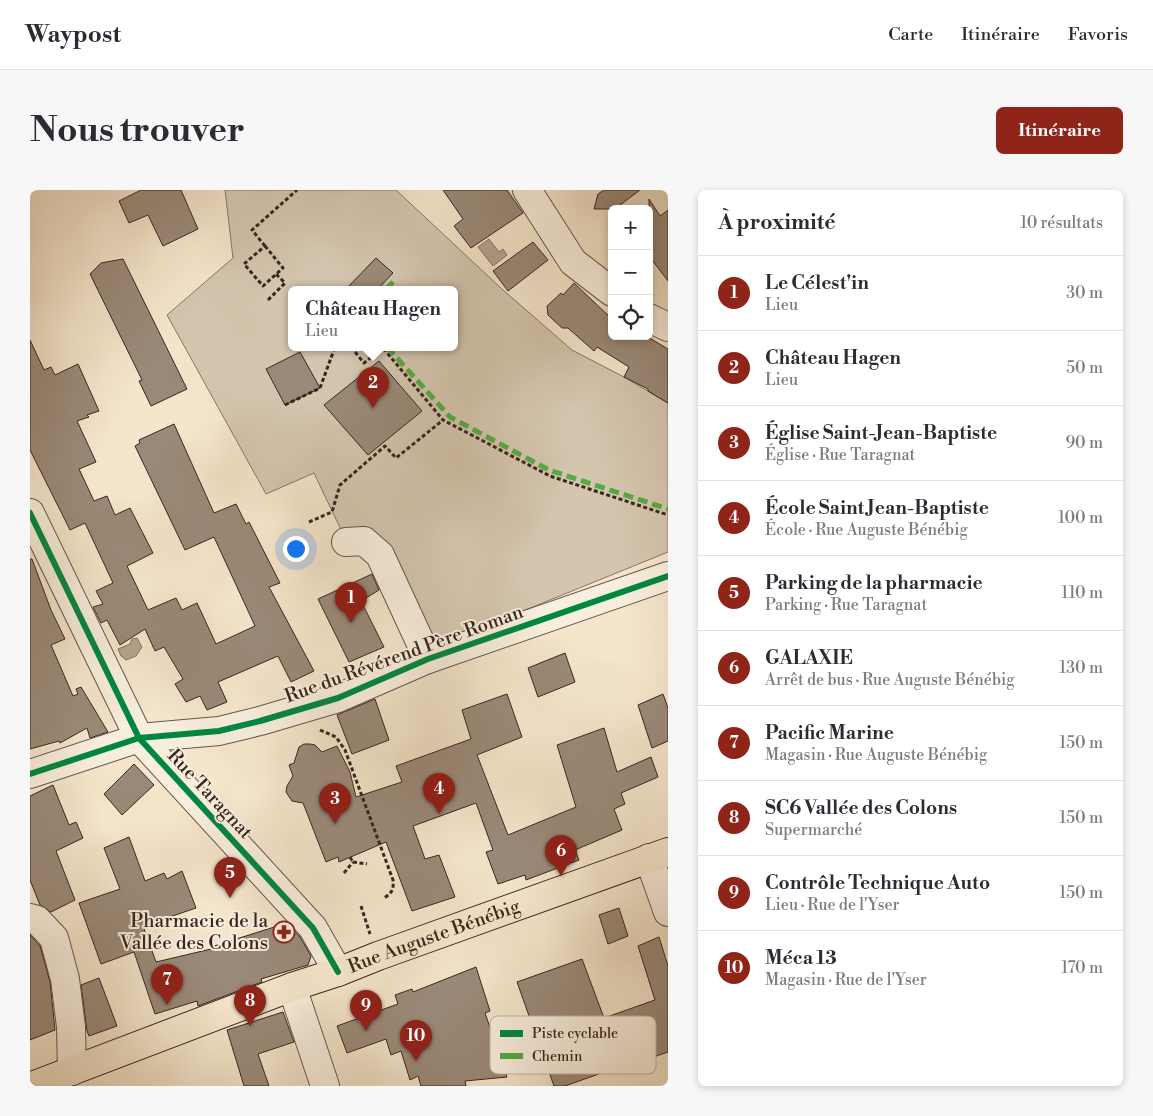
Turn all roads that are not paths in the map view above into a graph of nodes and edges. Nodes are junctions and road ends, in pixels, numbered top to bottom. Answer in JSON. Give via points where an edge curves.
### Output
{"nodes":[{"id":1,"x":527,"y":190,"type":"edge"},
{"id":2,"x":608,"y":289,"type":"edge"},
{"id":3,"x":653,"y":320,"type":"edge"},
{"id":4,"x":668,"y":328,"type":"edge"},
{"id":5,"x":33,"y":525,"type":"edge"},
{"id":6,"x":346,"y":542,"type":"dead end"},
{"id":7,"x":668,"y":576,"type":"edge"},
{"id":8,"x":428,"y":659,"type":"junction"},
{"id":9,"x":139,"y":738,"type":"junction"},
{"id":10,"x":30,"y":774,"type":"edge"},
{"id":11,"x":659,"y":855,"type":"edge"},
{"id":12,"x":668,"y":912,"type":"edge"},
{"id":13,"x":30,"y":918,"type":"edge"},
{"id":14,"x":338,"y":972,"type":"junction"},
{"id":15,"x":292,"y":987,"type":"junction"},
{"id":16,"x":81,"y":1074,"type":"edge"},
{"id":17,"x":32,"y":1086,"type":"edge"},
{"id":18,"x":324,"y":1086,"type":"edge"}],
"edges":[{"from":1,"to":2,"type":"street","via":[[572,262]]},
{"from":3,"to":4,"type":"street"},
{"from":5,"to":9,"type":"street","name":"Rue Taragnat"},
{"from":6,"to":8,"type":"street","via":[[364,541],[380,555]]},
{"from":7,"to":8,"type":"street","name":"Rue du Révérend Père Roman"},
{"from":8,"to":9,"type":"street","name":"Rue du Révérend Père Roman","via":[[338,698],[260,721],[219,731]]},
{"from":9,"to":10,"type":"street","name":"Rue du Révérend Père Roman"},
{"from":9,"to":14,"type":"street","name":"Rue Taragnat","via":[[313,928]]},
{"from":11,"to":12,"type":"street"},
{"from":11,"to":14,"type":"main road","name":"Rue Auguste Bénébig"},
{"from":13,"to":16,"type":"street","via":[[37,920],[54,938],[65,979]]},
{"from":14,"to":15,"type":"main road","name":"Rue Auguste Bénébig"},
{"from":15,"to":16,"type":"main road","name":"Rue Auguste Bénébig"},
{"from":15,"to":18,"type":"street"},
{"from":16,"to":17,"type":"main road","name":"Rue Auguste Bénébig"}]}
